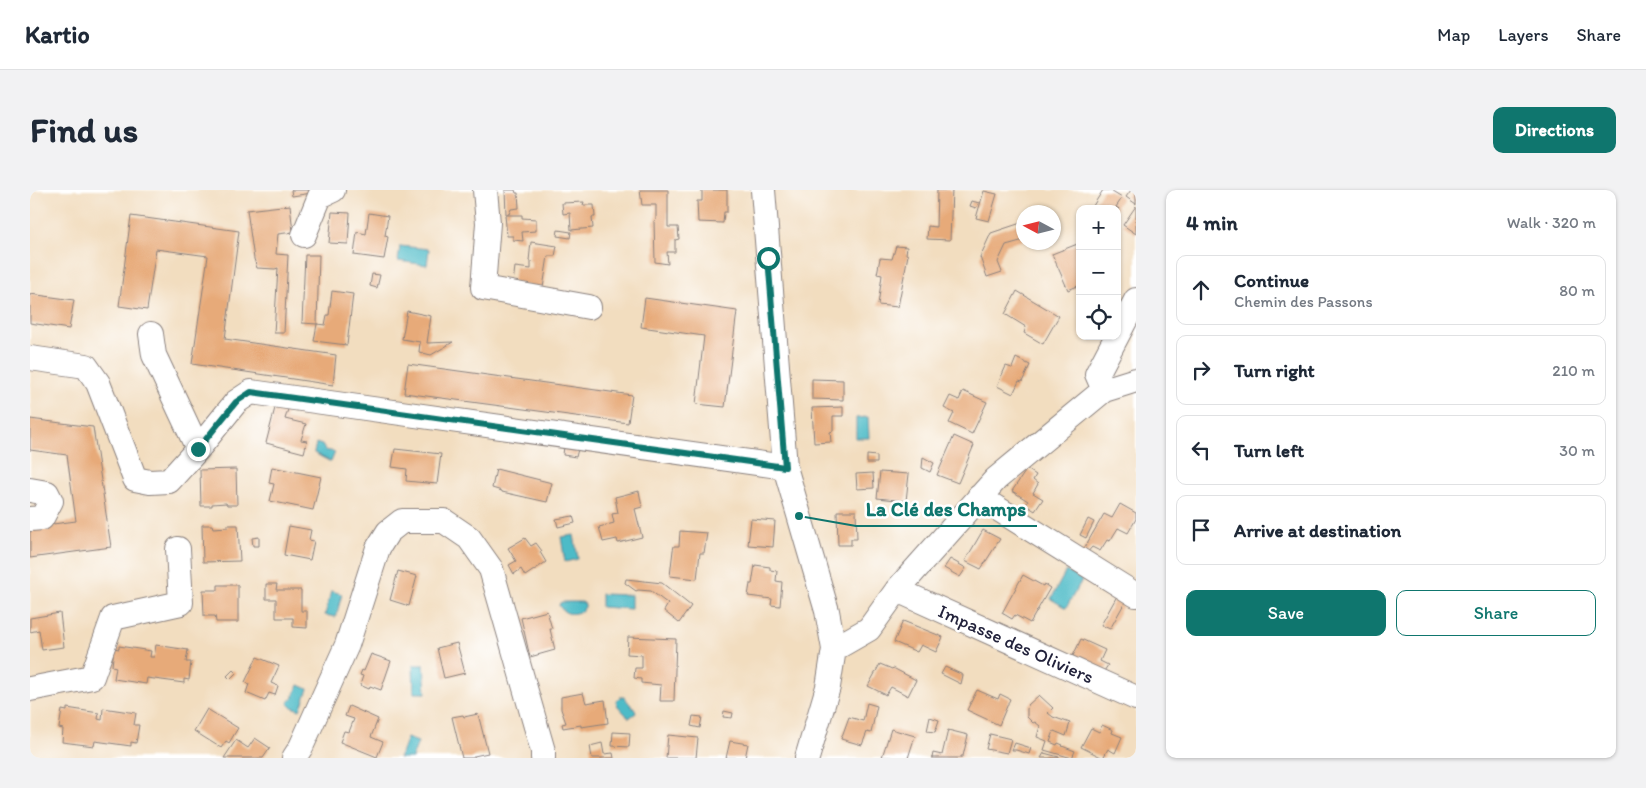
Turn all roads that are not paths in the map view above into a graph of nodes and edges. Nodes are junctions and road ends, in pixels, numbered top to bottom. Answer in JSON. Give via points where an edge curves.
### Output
{"nodes":[{"id":1,"x":333,"y":190,"type":"edge"},
{"id":2,"x":485,"y":190,"type":"edge"},
{"id":3,"x":763,"y":190,"type":"edge"},
{"id":4,"x":304,"y":234,"type":"dead end"},
{"id":5,"x":1136,"y":300,"type":"edge"},
{"id":6,"x":589,"y":307,"type":"dead end"},
{"id":7,"x":1121,"y":328,"type":"edge"},
{"id":8,"x":151,"y":334,"type":"dead end"},
{"id":9,"x":1115,"y":340,"type":"edge"},
{"id":10,"x":30,"y":358,"type":"edge"},
{"id":11,"x":1136,"y":380,"type":"edge"},
{"id":12,"x":1104,"y":390,"type":"junction"},
{"id":13,"x":198,"y":449,"type":"junction"},
{"id":14,"x":785,"y":467,"type":"junction"},
{"id":15,"x":30,"y":490,"type":"edge"},
{"id":16,"x":979,"y":497,"type":"junction"},
{"id":17,"x":30,"y":519,"type":"edge"},
{"id":18,"x":178,"y":549,"type":"dead end"},
{"id":19,"x":897,"y":590,"type":"junction"},
{"id":20,"x":1136,"y":596,"type":"edge"},
{"id":21,"x":834,"y":649,"type":"junction"},
{"id":22,"x":30,"y":688,"type":"edge"},
{"id":23,"x":1136,"y":698,"type":"edge"},
{"id":24,"x":814,"y":756,"type":"edge"},
{"id":25,"x":294,"y":758,"type":"edge"},
{"id":26,"x":543,"y":758,"type":"edge"}],
"edges":[{"from":1,"to":4,"type":"street","via":[[320,196]]},
{"from":2,"to":6,"type":"street","via":[[488,222],[483,288]]},
{"from":3,"to":14,"type":"street"},
{"from":5,"to":7,"type":"street"},
{"from":8,"to":13,"type":"street","via":[[154,355]]},
{"from":9,"to":12,"type":"street","via":[[1097,374]]},
{"from":10,"to":13,"type":"street","via":[[86,366],[98,383],[135,479],[169,481]]},
{"from":11,"to":12,"type":"street"},
{"from":12,"to":16,"type":"street","via":[[996,479]]},
{"from":13,"to":14,"type":"street","via":[[236,402],[251,392]]},
{"from":14,"to":21,"type":"street","via":[[827,611]]},
{"from":15,"to":17,"type":"street","via":[[46,492],[51,501],[42,518]]},
{"from":16,"to":19,"type":"street"},
{"from":16,"to":20,"type":"street"},
{"from":18,"to":22,"type":"street","via":[[181,602],[113,618],[92,677]]},
{"from":19,"to":21,"type":"street","via":[[869,629]]},
{"from":19,"to":23,"type":"street","name":"Impasse des Oliviers"},
{"from":21,"to":24,"type":"street"},
{"from":25,"to":26,"type":"street","via":[[346,645],[378,548],[388,532],[402,521],[444,521],[469,538],[491,569]]}]}
